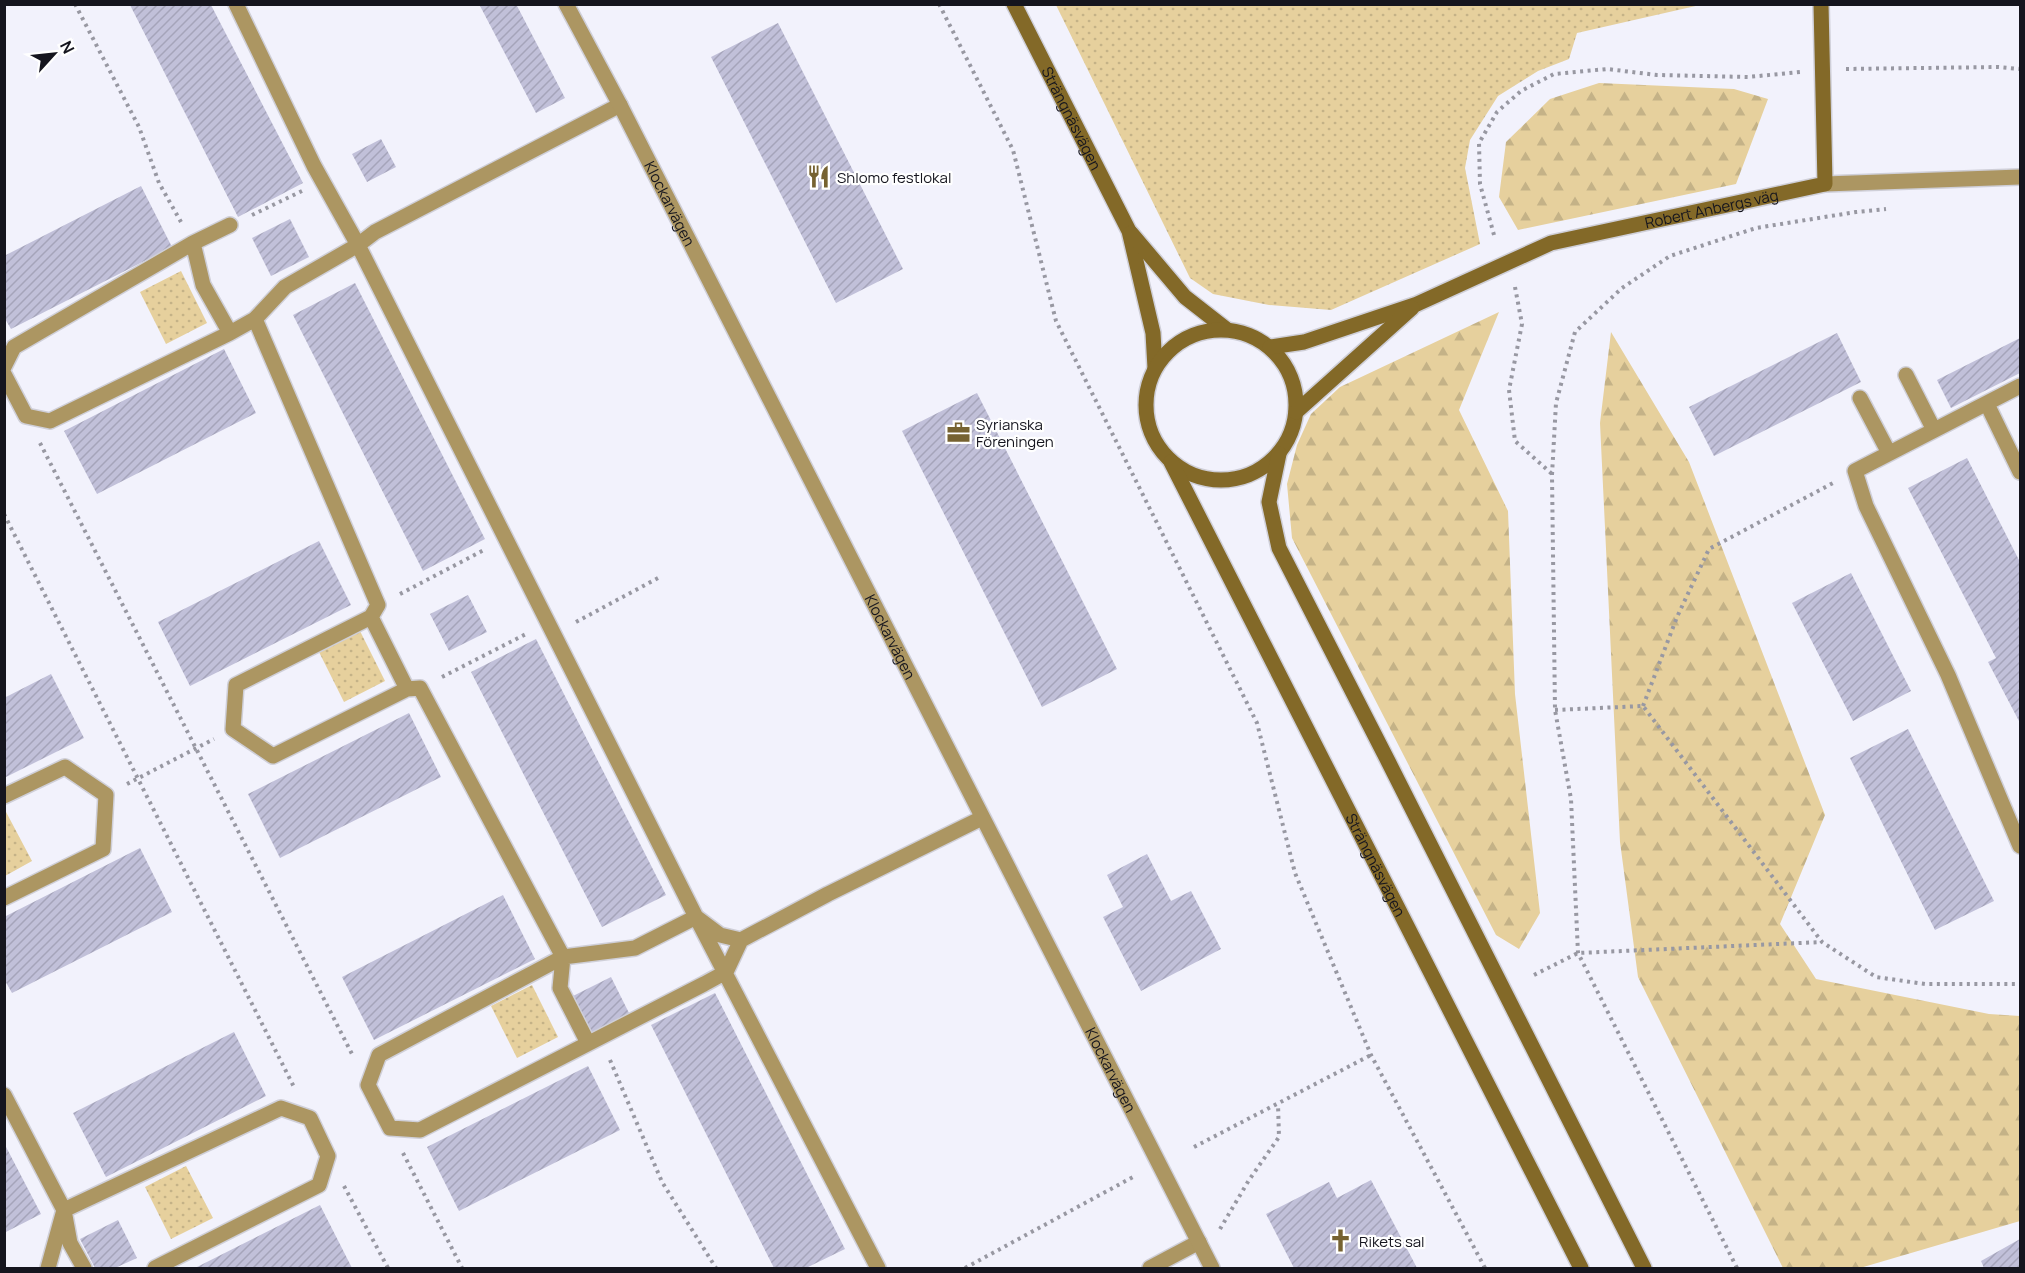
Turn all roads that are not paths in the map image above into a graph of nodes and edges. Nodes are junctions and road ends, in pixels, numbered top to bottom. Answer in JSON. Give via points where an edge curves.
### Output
{"nodes":[{"id":1,"x":236,"y":4,"type":"edge"},
{"id":2,"x":566,"y":4,"type":"edge"},
{"id":3,"x":1014,"y":4,"type":"edge"},
{"id":4,"x":1821,"y":4,"type":"edge"},
{"id":5,"x":620,"y":105,"type":"junction"},
{"id":6,"x":2020,"y":177,"type":"edge"},
{"id":7,"x":1825,"y":184,"type":"junction"},
{"id":8,"x":230,"y":225,"type":"road end"},
{"id":9,"x":1129,"y":231,"type":"junction"},
{"id":10,"x":193,"y":243,"type":"junction"},
{"id":11,"x":358,"y":245,"type":"junction"},
{"id":12,"x":1417,"y":304,"type":"junction"},
{"id":13,"x":255,"y":319,"type":"junction"},
{"id":14,"x":1226,"y":329,"type":"junction"},
{"id":15,"x":230,"y":333,"type":"junction"},
{"id":16,"x":1270,"y":347,"type":"junction"},
{"id":17,"x":4,"y":367,"type":"edge"},
{"id":18,"x":1155,"y":368,"type":"junction"},
{"id":19,"x":4,"y":374,"type":"edge"},
{"id":20,"x":1906,"y":375,"type":"dead end"},
{"id":21,"x":2020,"y":386,"type":"edge"},
{"id":22,"x":1860,"y":398,"type":"dead end"},
{"id":23,"x":1987,"y":404,"type":"junction"},
{"id":24,"x":1296,"y":412,"type":"junction"},
{"id":25,"x":1934,"y":430,"type":"junction"},
{"id":26,"x":1889,"y":453,"type":"junction"},
{"id":27,"x":1279,"y":454,"type":"junction"},
{"id":28,"x":1171,"y":462,"type":"junction"},
{"id":29,"x":2020,"y":472,"type":"edge"},
{"id":30,"x":374,"y":611,"type":"junction"},
{"id":31,"x":407,"y":689,"type":"junction"},
{"id":32,"x":4,"y":796,"type":"edge"},
{"id":33,"x":982,"y":818,"type":"junction"},
{"id":34,"x":2020,"y":846,"type":"edge"},
{"id":35,"x":4,"y":898,"type":"edge"},
{"id":36,"x":696,"y":917,"type":"junction"},
{"id":37,"x":741,"y":940,"type":"junction"},
{"id":38,"x":563,"y":957,"type":"junction"},
{"id":39,"x":726,"y":972,"type":"junction"},
{"id":40,"x":594,"y":1040,"type":"junction"},
{"id":41,"x":4,"y":1095,"type":"edge"},
{"id":42,"x":64,"y":1210,"type":"junction"},
{"id":43,"x":1199,"y":1242,"type":"junction"},
{"id":44,"x":48,"y":1269,"type":"edge"},
{"id":45,"x":84,"y":1269,"type":"edge"},
{"id":46,"x":155,"y":1269,"type":"edge"},
{"id":47,"x":878,"y":1269,"type":"edge"},
{"id":48,"x":1150,"y":1269,"type":"edge"},
{"id":49,"x":1212,"y":1269,"type":"edge"},
{"id":50,"x":1581,"y":1269,"type":"edge"},
{"id":51,"x":1644,"y":1269,"type":"edge"}],
"edges":[{"from":1,"to":11,"type":"street","via":[[322,182]]},
{"from":2,"to":5,"type":"street","name":"Klockarvägen"},
{"from":3,"to":9,"type":"main road","name":"Strängnäsvägen"},
{"from":4,"to":7,"type":"main road"},
{"from":5,"to":11,"type":"street","via":[[375,232]]},
{"from":5,"to":33,"type":"street","name":"Klockarvägen"},
{"from":6,"to":7,"type":"street","name":"Robert Anbergs väg"},
{"from":7,"to":12,"type":"main road","name":"Robert Anbergs väg","via":[[1551,243]]},
{"from":8,"to":10,"type":"street"},
{"from":9,"to":14,"type":"main road","name":"Strängnäsvägen","via":[[1185,297]]},
{"from":9,"to":18,"type":"main road","name":"Strängnäsvägen","via":[[1153,333]]},
{"from":10,"to":15,"type":"street","via":[[203,285]]},
{"from":10,"to":17,"type":"street","via":[[14,346]]},
{"from":11,"to":13,"type":"street","via":[[285,287]]},
{"from":11,"to":36,"type":"street"},
{"from":12,"to":16,"type":"main road","name":"Robert Anbergs väg","via":[[1304,342]]},
{"from":12,"to":24,"type":"main road","name":"Robert Anbergs väg"},
{"from":13,"to":15,"type":"street"},
{"from":13,"to":30,"type":"street"},
{"from":14,"to":16,"type":"main road","via":[[1256,338]]},
{"from":14,"to":18,"type":"main road","via":[[1202,331],[1181,340]]},
{"from":15,"to":19,"type":"street","via":[[50,421],[26,416]]},
{"from":16,"to":24,"type":"main road","via":[[1281,358],[1295,388]]},
{"from":18,"to":28,"type":"main road","via":[[1148,383],[1146,413],[1151,435]]},
{"from":20,"to":25,"type":"street"},
{"from":21,"to":23,"type":"street"},
{"from":22,"to":26,"type":"street"},
{"from":23,"to":25,"type":"street"},
{"from":23,"to":29,"type":"street"},
{"from":24,"to":27,"type":"main road","via":[[1289,438]]},
{"from":25,"to":26,"type":"street"},
{"from":26,"to":34,"type":"street","via":[[1855,471],[1866,506],[1948,675]]},
{"from":27,"to":28,"type":"main road","via":[[1257,472],[1231,480],[1200,478]]},
{"from":27,"to":51,"type":"main road","via":[[1269,502],[1278,548]]},
{"from":28,"to":50,"type":"main road","name":"Strängnäsvägen"},
{"from":30,"to":31,"type":"street"},
{"from":30,"to":31,"type":"street","via":[[236,684],[233,729],[273,756]]},
{"from":31,"to":38,"type":"street","via":[[420,688]]},
{"from":32,"to":35,"type":"street","via":[[65,767],[106,795],[103,849]]},
{"from":33,"to":37,"type":"street"},
{"from":33,"to":43,"type":"street","name":"Klockarvägen"},
{"from":36,"to":37,"type":"street","via":[[720,935]]},
{"from":36,"to":38,"type":"street","via":[[635,948]]},
{"from":36,"to":39,"type":"street"},
{"from":37,"to":39,"type":"street"},
{"from":38,"to":40,"type":"street","via":[[560,988]]},
{"from":38,"to":40,"type":"street","via":[[379,1055],[368,1085],[390,1128],[420,1130]]},
{"from":39,"to":40,"type":"street"},
{"from":39,"to":47,"type":"street"},
{"from":41,"to":42,"type":"street"},
{"from":42,"to":44,"type":"street"},
{"from":42,"to":45,"type":"street","via":[[70,1243]]},
{"from":42,"to":46,"type":"street","via":[[281,1108],[309,1118],[328,1156],[319,1185]]},
{"from":43,"to":48,"type":"street"},
{"from":43,"to":49,"type":"street","name":"Klockarvägen"}]}
